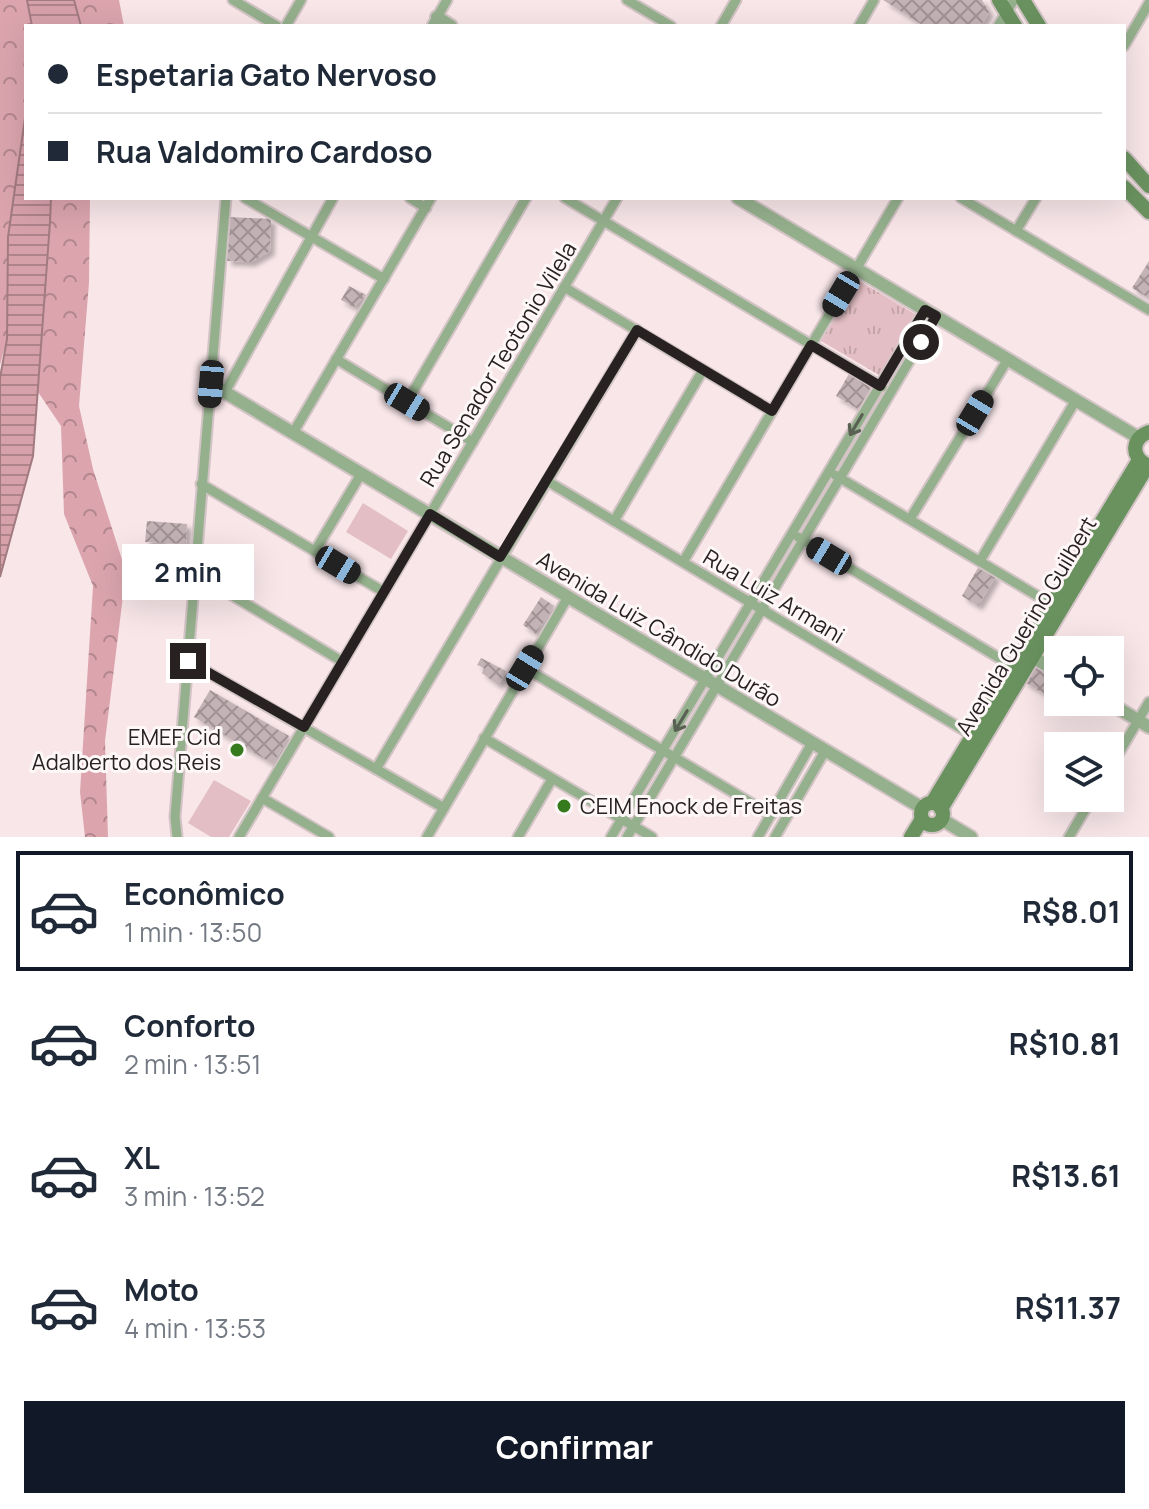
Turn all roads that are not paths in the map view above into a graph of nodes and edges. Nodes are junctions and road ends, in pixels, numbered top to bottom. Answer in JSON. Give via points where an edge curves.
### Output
{"nodes":[{"id":1,"x":233,"y":0,"type":"edge"},
{"id":2,"x":301,"y":0,"type":"edge"},
{"id":3,"x":447,"y":0,"type":"edge"},
{"id":4,"x":627,"y":0,"type":"edge"},
{"id":5,"x":736,"y":0,"type":"edge"},
{"id":6,"x":874,"y":0,"type":"edge"},
{"id":7,"x":1023,"y":0,"type":"edge"},
{"id":8,"x":1149,"y":3,"type":"edge"},
{"id":9,"x":1006,"y":4,"type":"edge"},
{"id":10,"x":434,"y":22,"type":"edge"},
{"id":11,"x":274,"y":24,"type":"edge"},
{"id":12,"x":287,"y":24,"type":"edge"},
{"id":13,"x":668,"y":24,"type":"edge"},
{"id":14,"x":722,"y":24,"type":"edge"},
{"id":15,"x":860,"y":24,"type":"edge"},
{"id":16,"x":999,"y":24,"type":"edge"},
{"id":17,"x":1014,"y":24,"type":"edge"},
{"id":18,"x":1038,"y":24,"type":"edge"},
{"id":19,"x":1126,"y":43,"type":"edge"},
{"id":20,"x":1126,"y":160,"type":"edge"},
{"id":21,"x":1149,"y":186,"type":"edge"},
{"id":22,"x":1126,"y":189,"type":"edge"},
{"id":23,"x":226,"y":200,"type":"edge"},
{"id":24,"x":248,"y":200,"type":"edge"},
{"id":25,"x":332,"y":200,"type":"edge"},
{"id":26,"x":413,"y":200,"type":"edge"},
{"id":27,"x":430,"y":200,"type":"edge"},
{"id":28,"x":525,"y":200,"type":"edge"},
{"id":29,"x":568,"y":200,"type":"edge"},
{"id":30,"x":616,"y":200,"type":"edge"},
{"id":31,"x":741,"y":200,"type":"edge"},
{"id":32,"x":897,"y":200,"type":"edge"},
{"id":33,"x":964,"y":200,"type":"edge"},
{"id":34,"x":1035,"y":200,"type":"edge"},
{"id":35,"x":426,"y":208,"type":"junction"},
{"id":36,"x":1149,"y":212,"type":"edge"},
{"id":37,"x":603,"y":221,"type":"junction"},
{"id":38,"x":1016,"y":231,"type":"junction"},
{"id":39,"x":311,"y":236,"type":"junction"},
{"id":40,"x":857,"y":269,"type":"junction"},
{"id":41,"x":384,"y":279,"type":"junction"},
{"id":42,"x":564,"y":287,"type":"junction"},
{"id":43,"x":1149,"y":310,"type":"edge"},
{"id":44,"x":930,"y":313,"type":"junction"},
{"id":45,"x":637,"y":330,"type":"junction"},
{"id":46,"x":811,"y":345,"type":"junction"},
{"id":47,"x":336,"y":359,"type":"junction"},
{"id":48,"x":1008,"y":359,"type":"junction"},
{"id":49,"x":703,"y":370,"type":"junction"},
{"id":50,"x":211,"y":384,"type":"junction"},
{"id":51,"x":880,"y":386,"type":"junction"},
{"id":52,"x":225,"y":392,"type":"junction"},
{"id":53,"x":891,"y":392,"type":"junction"},
{"id":54,"x":1076,"y":400,"type":"junction"},
{"id":55,"x":407,"y":402,"type":"junction"},
{"id":56,"x":772,"y":411,"type":"junction"},
{"id":57,"x":293,"y":433,"type":"junction"},
{"id":58,"x":1144,"y":435,"type":"edge"},
{"id":59,"x":473,"y":442,"type":"junction"},
{"id":60,"x":1145,"y":463,"type":"edge"},
{"id":61,"x":829,"y":471,"type":"junction"},
{"id":62,"x":361,"y":474,"type":"junction"},
{"id":63,"x":840,"y":478,"type":"junction"},
{"id":64,"x":547,"y":481,"type":"junction"},
{"id":65,"x":201,"y":484,"type":"junction"},
{"id":66,"x":430,"y":514,"type":"junction"},
{"id":67,"x":910,"y":519,"type":"junction"},
{"id":68,"x":614,"y":521,"type":"junction"},
{"id":69,"x":792,"y":534,"type":"junction"},
{"id":70,"x":803,"y":540,"type":"junction"},
{"id":71,"x":315,"y":551,"type":"junction"},
{"id":72,"x":500,"y":557,"type":"junction"},
{"id":73,"x":980,"y":561,"type":"junction"},
{"id":74,"x":683,"y":562,"type":"junction"},
{"id":75,"x":195,"y":573,"type":"junction"},
{"id":76,"x":384,"y":592,"type":"junction"},
{"id":77,"x":568,"y":597,"type":"junction"},
{"id":78,"x":751,"y":603,"type":"junction"},
{"id":79,"x":1056,"y":607,"type":"junction"},
{"id":80,"x":762,"y":610,"type":"junction"},
{"id":81,"x":1028,"y":654,"type":"junction"},
{"id":82,"x":188,"y":661,"type":"junction"},
{"id":83,"x":343,"y":662,"type":"junction"},
{"id":84,"x":1044,"y":664,"type":"edge"},
{"id":85,"x":525,"y":668,"type":"junction"},
{"id":86,"x":1019,"y":670,"type":"junction"},
{"id":87,"x":711,"y":682,"type":"junction"},
{"id":88,"x":1149,"y":702,"type":"edge"},
{"id":89,"x":1124,"y":711,"type":"edge"},
{"id":90,"x":1144,"y":723,"type":"edge"},
{"id":91,"x":304,"y":727,"type":"junction"},
{"id":92,"x":484,"y":738,"type":"junction"},
{"id":93,"x":978,"y":738,"type":"junction"},
{"id":94,"x":812,"y":743,"type":"junction"},
{"id":95,"x":1124,"y":749,"type":"edge"},
{"id":96,"x":663,"y":751,"type":"junction"},
{"id":97,"x":825,"y":751,"type":"junction"},
{"id":98,"x":674,"y":757,"type":"junction"},
{"id":99,"x":376,"y":769,"type":"junction"},
{"id":100,"x":552,"y":779,"type":"junction"},
{"id":101,"x":262,"y":798,"type":"junction"},
{"id":102,"x":444,"y":808,"type":"junction"},
{"id":103,"x":1084,"y":812,"type":"edge"},
{"id":104,"x":771,"y":815,"type":"junction"},
{"id":105,"x":930,"y":817,"type":"edge"},
{"id":106,"x":622,"y":819,"type":"junction"},
{"id":107,"x":633,"y":826,"type":"junction"},
{"id":108,"x":177,"y":837,"type":"edge"},
{"id":109,"x":239,"y":837,"type":"edge"},
{"id":110,"x":329,"y":837,"type":"edge"},
{"id":111,"x":427,"y":837,"type":"edge"},
{"id":112,"x":518,"y":837,"type":"edge"},
{"id":113,"x":611,"y":837,"type":"edge"},
{"id":114,"x":627,"y":837,"type":"edge"},
{"id":115,"x":652,"y":837,"type":"edge"},
{"id":116,"x":758,"y":837,"type":"edge"},
{"id":117,"x":775,"y":837,"type":"edge"},
{"id":118,"x":911,"y":837,"type":"edge"},
{"id":119,"x":971,"y":837,"type":"edge"},
{"id":120,"x":1069,"y":837,"type":"edge"}],
"edges":[{"from":1,"to":11,"type":"street"},
{"from":2,"to":12,"type":"street"},
{"from":3,"to":10,"type":"street"},
{"from":4,"to":13,"type":"street"},
{"from":5,"to":14,"type":"street"},
{"from":6,"to":15,"type":"street"},
{"from":7,"to":18,"type":"main road"},
{"from":8,"to":19,"type":"street"},
{"from":9,"to":16,"type":"street"},
{"from":9,"to":17,"type":"main road"},
{"from":20,"to":21,"type":"main road"},
{"from":22,"to":36,"type":"main road"},
{"from":23,"to":50,"type":"street"},
{"from":24,"to":39,"type":"street"},
{"from":25,"to":39,"type":"street"},
{"from":26,"to":35,"type":"street"},
{"from":27,"to":35,"type":"street"},
{"from":28,"to":55,"type":"street"},
{"from":29,"to":37,"type":"street"},
{"from":30,"to":37,"type":"street","name":"Rua Senador Teotonio Vilela"},
{"from":31,"to":40,"type":"street"},
{"from":32,"to":40,"type":"street"},
{"from":33,"to":38,"type":"street"},
{"from":34,"to":38,"type":"street"},
{"from":35,"to":41,"type":"street"},
{"from":37,"to":42,"type":"street","name":"Rua Senador Teotonio Vilela"},
{"from":37,"to":46,"type":"street"},
{"from":38,"to":43,"type":"street"},
{"from":39,"to":41,"type":"street"},
{"from":39,"to":52,"type":"street"},
{"from":40,"to":44,"type":"street"},
{"from":40,"to":46,"type":"street"},
{"from":41,"to":47,"type":"street"},
{"from":42,"to":45,"type":"street"},
{"from":42,"to":59,"type":"street","name":"Rua Senador Teotonio Vilela"},
{"from":44,"to":48,"type":"street"},
{"from":44,"to":51,"type":"street"},
{"from":44,"to":53,"type":"street"},
{"from":45,"to":49,"type":"street"},
{"from":45,"to":64,"type":"street"},
{"from":46,"to":51,"type":"street"},
{"from":46,"to":56,"type":"street"},
{"from":47,"to":55,"type":"street"},
{"from":47,"to":57,"type":"street"},
{"from":48,"to":54,"type":"street"},
{"from":48,"to":67,"type":"street"},
{"from":49,"to":56,"type":"street"},
{"from":49,"to":68,"type":"street"},
{"from":50,"to":52,"type":"street","name":"Avenida Luiz Cândido Durão"},
{"from":50,"to":65,"type":"street"},
{"from":51,"to":53,"type":"street"},
{"from":51,"to":61,"type":"street","one_way":true},
{"from":52,"to":57,"type":"street","name":"Avenida Luiz Cândido Durão"},
{"from":53,"to":63,"type":"street"},
{"from":54,"to":58,"type":"street"},
{"from":54,"to":73,"type":"street"},
{"from":55,"to":59,"type":"street"},
{"from":56,"to":74,"type":"street"},
{"from":57,"to":62,"type":"street","name":"Avenida Luiz Cândido Durão"},
{"from":58,"to":60,"type":"main road","name":"Avenida Guerino Guilbert","via":[[1135,446]]},
{"from":59,"to":66,"type":"street","name":"Rua Senador Teotonio Vilela"},
{"from":60,"to":79,"type":"main road","name":"Avenida Guerino Guilbert"},
{"from":61,"to":63,"type":"street"},
{"from":61,"to":69,"type":"street"},
{"from":62,"to":66,"type":"street","name":"Avenida Luiz Cândido Durão"},
{"from":62,"to":71,"type":"street"},
{"from":63,"to":67,"type":"street"},
{"from":63,"to":70,"type":"street"},
{"from":64,"to":68,"type":"street","name":"Rua Luiz Armani"},
{"from":64,"to":72,"type":"street"},
{"from":65,"to":71,"type":"street"},
{"from":65,"to":75,"type":"street"},
{"from":66,"to":72,"type":"street","name":"Avenida Luiz Cândido Durão"},
{"from":66,"to":76,"type":"street","name":"Rua Senador Teotonio Vilela"},
{"from":67,"to":73,"type":"street"},
{"from":68,"to":74,"type":"street","name":"Rua Luiz Armani"},
{"from":69,"to":70,"type":"street"},
{"from":69,"to":78,"type":"street"},
{"from":70,"to":80,"type":"street"},
{"from":70,"to":86,"type":"street"},
{"from":71,"to":76,"type":"street"},
{"from":72,"to":77,"type":"street","name":"Avenida Luiz Cândido Durão"},
{"from":72,"to":99,"type":"street"},
{"from":73,"to":79,"type":"street"},
{"from":74,"to":78,"type":"street","name":"Rua Luiz Armani"},
{"from":75,"to":82,"type":"street"},
{"from":75,"to":83,"type":"street"},
{"from":76,"to":83,"type":"street","name":"Rua Senador Teotonio Vilela"},
{"from":77,"to":85,"type":"street"},
{"from":77,"to":87,"type":"street","name":"Avenida Luiz Cândido Durão"},
{"from":78,"to":80,"type":"street","name":"Rua Luiz Armani"},
{"from":78,"to":87,"type":"street"},
{"from":79,"to":81,"type":"main road","name":"Avenida Guerino Guilbert"},
{"from":80,"to":87,"type":"street"},
{"from":80,"to":93,"type":"street","name":"Rua Luiz Armani"},
{"from":81,"to":84,"type":"street"},
{"from":81,"to":86,"type":"main road","name":"Avenida Guerino Guilbert"},
{"from":82,"to":91,"type":"street"},
{"from":82,"to":108,"type":"street"},
{"from":83,"to":91,"type":"street","name":"Rua Senador Teotonio Vilela"},
{"from":85,"to":92,"type":"street"},
{"from":85,"to":96,"type":"street"},
{"from":86,"to":93,"type":"main road","name":"Avenida Guerino Guilbert"},
{"from":87,"to":94,"type":"street","name":"Avenida Luiz Cândido Durão"},
{"from":87,"to":96,"type":"street","one_way":true},
{"from":87,"to":98,"type":"street"},
{"from":88,"to":90,"type":"street"},
{"from":89,"to":90,"type":"street"},
{"from":90,"to":95,"type":"street"},
{"from":91,"to":99,"type":"street"},
{"from":91,"to":101,"type":"street","name":"Rua Senador Teotonio Vilela"},
{"from":92,"to":100,"type":"street"},
{"from":92,"to":102,"type":"street"},
{"from":93,"to":105,"type":"main road","name":"Avenida Guerino Guilbert"},
{"from":94,"to":97,"type":"street","name":"Avenida Luiz Cândido Durão"},
{"from":94,"to":104,"type":"street"},
{"from":96,"to":98,"type":"street"},
{"from":96,"to":106,"type":"street"},
{"from":97,"to":105,"type":"street","name":"Avenida Luiz Cândido Durão"},
{"from":97,"to":117,"type":"street"},
{"from":98,"to":104,"type":"street"},
{"from":98,"to":107,"type":"street"},
{"from":99,"to":102,"type":"street"},
{"from":100,"to":106,"type":"street"},
{"from":100,"to":112,"type":"street"},
{"from":101,"to":109,"type":"street","name":"Rua Senador Teotonio Vilela"},
{"from":101,"to":110,"type":"street"},
{"from":102,"to":111,"type":"street"},
{"from":103,"to":120,"type":"street"},
{"from":104,"to":116,"type":"street"},
{"from":105,"to":118,"type":"main road","name":"Avenida Guerino Guilbert"},
{"from":105,"to":119,"type":"street","name":"Avenida Luiz Cândido Durão"},
{"from":106,"to":107,"type":"street"},
{"from":106,"to":113,"type":"street"},
{"from":107,"to":114,"type":"street"},
{"from":107,"to":115,"type":"street"}]}
